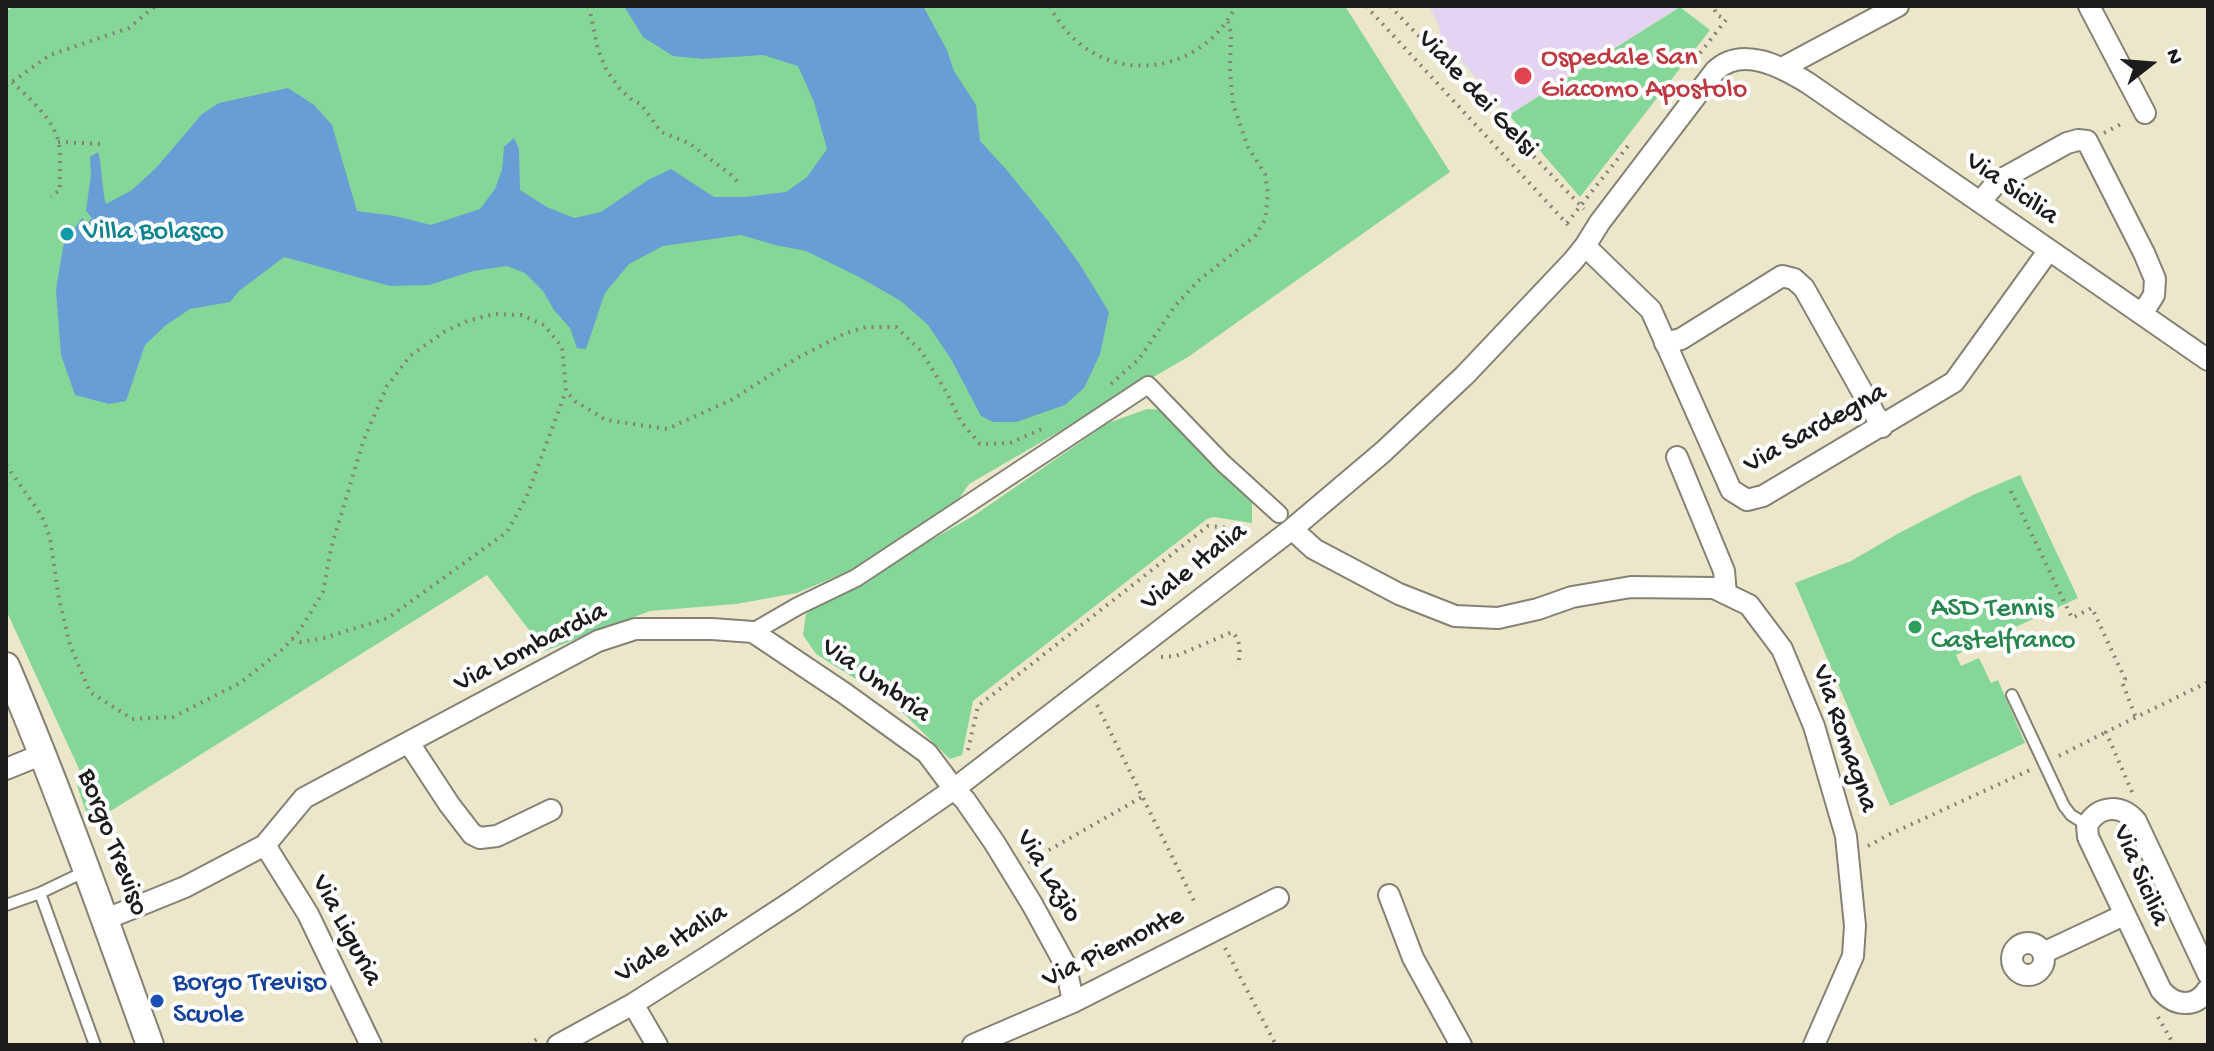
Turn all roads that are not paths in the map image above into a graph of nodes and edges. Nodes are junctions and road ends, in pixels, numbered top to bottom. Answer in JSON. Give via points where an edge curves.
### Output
{"nodes":[{"id":1,"x":1898,"y":6,"type":"edge"},
{"id":2,"x":2089,"y":6,"type":"edge"},
{"id":3,"x":1782,"y":68,"type":"junction"},
{"id":4,"x":2145,"y":113,"type":"road end"},
{"id":5,"x":1980,"y":202,"type":"junction"},
{"id":6,"x":1585,"y":246,"type":"junction"},
{"id":7,"x":2049,"y":250,"type":"junction"},
{"id":8,"x":2142,"y":314,"type":"junction"},
{"id":9,"x":1665,"y":343,"type":"junction"},
{"id":10,"x":2208,"y":360,"type":"edge"},
{"id":11,"x":1882,"y":427,"type":"junction"},
{"id":12,"x":1677,"y":457,"type":"dead end"},
{"id":13,"x":1285,"y":521,"type":"junction"},
{"id":14,"x":1726,"y":594,"type":"junction"},
{"id":15,"x":753,"y":632,"type":"junction"},
{"id":16,"x":6,"y":666,"type":"edge"},
{"id":17,"x":2012,"y":695,"type":"dead end"},
{"id":18,"x":409,"y":743,"type":"junction"},
{"id":19,"x":43,"y":754,"type":"junction"},
{"id":20,"x":6,"y":769,"type":"edge"},
{"id":21,"x":954,"y":789,"type":"junction"},
{"id":22,"x":551,"y":810,"type":"dead end"},
{"id":23,"x":2087,"y":825,"type":"junction"},
{"id":24,"x":265,"y":845,"type":"junction"},
{"id":25,"x":87,"y":870,"type":"junction"},
{"id":26,"x":40,"y":893,"type":"junction"},
{"id":27,"x":1389,"y":895,"type":"dead end"},
{"id":28,"x":1278,"y":898,"type":"dead end"},
{"id":29,"x":6,"y":905,"type":"edge"},
{"id":30,"x":2124,"y":915,"type":"junction"},
{"id":31,"x":106,"y":919,"type":"junction"},
{"id":32,"x":2043,"y":953,"type":"dead end"},
{"id":33,"x":2207,"y":970,"type":"edge"},
{"id":34,"x":2208,"y":989,"type":"edge"},
{"id":35,"x":1073,"y":1002,"type":"junction"},
{"id":36,"x":633,"y":1004,"type":"junction"},
{"id":37,"x":2185,"y":1004,"type":"junction"},
{"id":38,"x":2208,"y":1008,"type":"edge"},
{"id":39,"x":146,"y":1042,"type":"edge"},
{"id":40,"x":95,"y":1045,"type":"edge"},
{"id":41,"x":371,"y":1045,"type":"edge"},
{"id":42,"x":558,"y":1045,"type":"edge"},
{"id":43,"x":657,"y":1045,"type":"edge"},
{"id":44,"x":973,"y":1045,"type":"edge"},
{"id":45,"x":1461,"y":1045,"type":"edge"},
{"id":46,"x":1814,"y":1045,"type":"edge"}],
"edges":[{"from":1,"to":3,"type":"street"},
{"from":2,"to":4,"type":"street"},
{"from":3,"to":5,"type":"street","name":"Via Sicilia"},
{"from":3,"to":6,"type":"street","name":"Viale Italia","via":[[1746,58],[1718,67]]},
{"from":5,"to":7,"type":"street","name":"Via Sicilia"},
{"from":5,"to":8,"type":"street","via":[[1998,181],[2067,143],[2087,141],[2155,279],[2154,295]]},
{"from":6,"to":9,"type":"street","name":"Via Sardegna","via":[[1651,310]]},
{"from":6,"to":13,"type":"street","name":"Viale Italia","via":[[1465,375],[1383,452]]},
{"from":7,"to":8,"type":"street","name":"Via Sicilia"},
{"from":7,"to":11,"type":"street","name":"Via Sardegna","via":[[1954,382]]},
{"from":8,"to":10,"type":"street","name":"Via Sicilia"},
{"from":9,"to":11,"type":"street","via":[[1681,339],[1782,276],[1794,279]]},
{"from":9,"to":11,"type":"street","name":"Via Sardegna","via":[[1731,490],[1747,500],[1763,496]]},
{"from":12,"to":14,"type":"street","via":[[1724,571]]},
{"from":13,"to":14,"type":"street","name":"Via Romagna","via":[[1314,549],[1399,594],[1455,616],[1498,618],[1631,587],[1714,588]]},
{"from":13,"to":15,"type":"street","via":[[1148,385],[856,578]]},
{"from":13,"to":21,"type":"street","name":"Viale Italia"},
{"from":14,"to":46,"type":"street","name":"Via Romagna","via":[[1749,605],[1782,649],[1814,726],[1846,836],[1853,956]]},
{"from":15,"to":18,"type":"street","name":"Via Lombardia","via":[[635,629],[610,637]]},
{"from":15,"to":21,"type":"street","name":"Via Umbria","via":[[927,753]]},
{"from":16,"to":19,"type":"street","name":"Borgo Treviso"},
{"from":17,"to":23,"type":"lane","via":[[2067,811]]},
{"from":18,"to":22,"type":"street","via":[[449,804],[480,838],[497,836]]},
{"from":18,"to":24,"type":"street","name":"Via Lombardia","via":[[304,798]]},
{"from":19,"to":20,"type":"street"},
{"from":19,"to":25,"type":"street","name":"Borgo Treviso"},
{"from":21,"to":35,"type":"street","name":"Via Lazio","via":[[1012,871],[1066,966]]},
{"from":21,"to":36,"type":"street","name":"Viale Italia"},
{"from":23,"to":30,"type":"street","name":"Via Sicilia"},
{"from":23,"to":33,"type":"street","name":"Via Sicilia","via":[[2097,813],[2111,808],[2133,818]]},
{"from":24,"to":31,"type":"street","name":"Via Lombardia","via":[[185,887]]},
{"from":24,"to":41,"type":"street","name":"Via Liguria","via":[[308,914]]},
{"from":25,"to":26,"type":"lane"},
{"from":25,"to":31,"type":"street","name":"Borgo Treviso"},
{"from":26,"to":29,"type":"lane"},
{"from":26,"to":40,"type":"lane"},
{"from":27,"to":45,"type":"street","via":[[1413,958]]},
{"from":28,"to":35,"type":"street","name":"Via Piemonte"},
{"from":30,"to":32,"type":"street"},
{"from":30,"to":37,"type":"street","name":"Via Sicilia","via":[[2161,990]]},
{"from":31,"to":39,"type":"street","name":"Borgo Treviso"},
{"from":34,"to":37,"type":"street","via":[[2199,1000]]},
{"from":35,"to":44,"type":"street","name":"Via Piemonte"},
{"from":36,"to":42,"type":"street","name":"Viale Italia"},
{"from":36,"to":43,"type":"street"},
{"from":37,"to":38,"type":"street","name":"Via Sicilia"}]}
